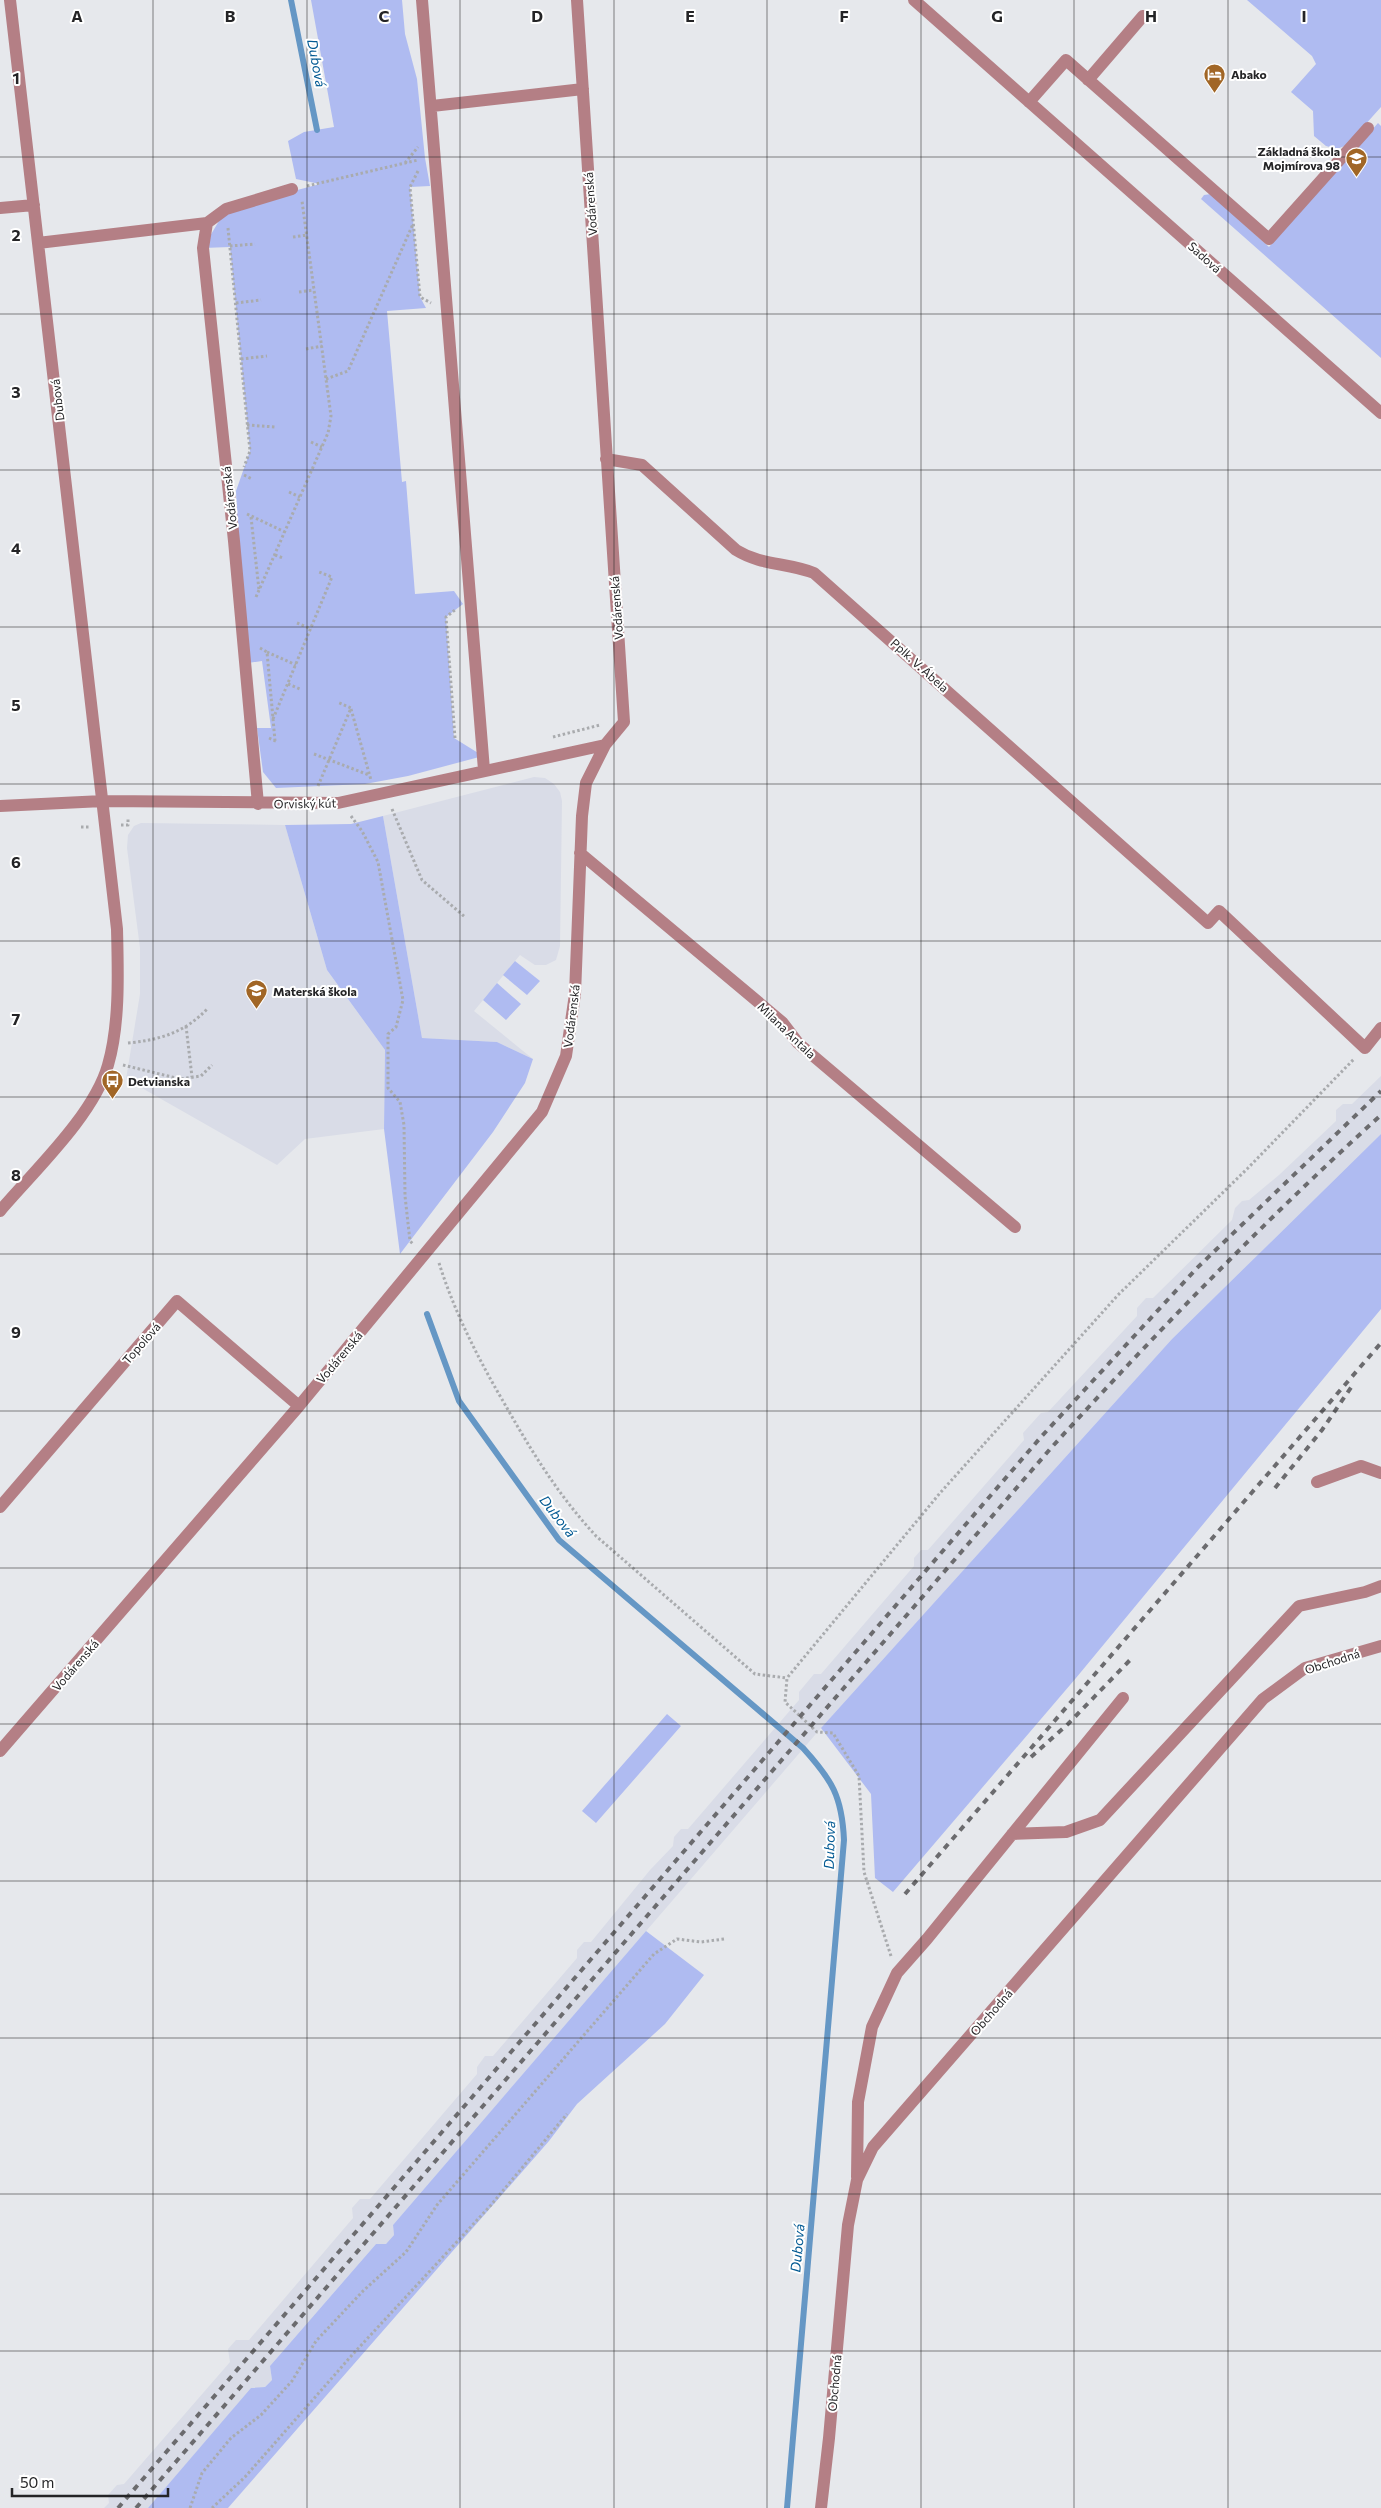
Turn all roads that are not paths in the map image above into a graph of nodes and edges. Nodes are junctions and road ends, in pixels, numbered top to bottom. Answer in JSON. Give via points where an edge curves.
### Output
{"nodes":[{"id":1,"x":10,"y":0,"type":"edge"},
{"id":2,"x":422,"y":0,"type":"edge"},
{"id":3,"x":577,"y":0,"type":"edge"},
{"id":4,"x":914,"y":0,"type":"edge"},
{"id":5,"x":1143,"y":16,"type":"dead end"},
{"id":6,"x":1088,"y":80,"type":"junction"},
{"id":7,"x":583,"y":90,"type":"junction"},
{"id":8,"x":1029,"y":102,"type":"junction"},
{"id":9,"x":432,"y":106,"type":"junction"},
{"id":10,"x":1368,"y":128,"type":"dead end"},
{"id":11,"x":296,"y":188,"type":"road end"},
{"id":12,"x":34,"y":205,"type":"junction"},
{"id":13,"x":0,"y":208,"type":"edge"},
{"id":14,"x":207,"y":223,"type":"junction"},
{"id":15,"x":38,"y":243,"type":"junction"},
{"id":16,"x":1381,"y":413,"type":"edge"},
{"id":17,"x":606,"y":459,"type":"junction"},
{"id":18,"x":604,"y":745,"type":"junction"},
{"id":19,"x":484,"y":770,"type":"junction"},
{"id":20,"x":103,"y":801,"type":"junction"},
{"id":21,"x":258,"y":804,"type":"junction"},
{"id":22,"x":0,"y":806,"type":"edge"},
{"id":23,"x":580,"y":854,"type":"junction"},
{"id":24,"x":1381,"y":1028,"type":"edge"},
{"id":25,"x":0,"y":1211,"type":"edge"},
{"id":26,"x":1015,"y":1227,"type":"dead end"},
{"id":27,"x":299,"y":1406,"type":"junction"},
{"id":28,"x":1381,"y":1473,"type":"edge"},
{"id":29,"x":1317,"y":1482,"type":"dead end"},
{"id":30,"x":0,"y":1507,"type":"edge"},
{"id":31,"x":1381,"y":1586,"type":"edge"},
{"id":32,"x":1381,"y":1646,"type":"edge"},
{"id":33,"x":1123,"y":1698,"type":"dead end"},
{"id":34,"x":0,"y":1751,"type":"edge"},
{"id":35,"x":1012,"y":1834,"type":"junction"},
{"id":36,"x":857,"y":2180,"type":"junction"},
{"id":37,"x":821,"y":2508,"type":"edge"}],
"edges":[{"from":1,"to":12,"type":"street","name":"Dubová"},
{"from":2,"to":9,"type":"street"},
{"from":3,"to":7,"type":"street","name":"Vodárenská"},
{"from":4,"to":8,"type":"street","name":"Sadová"},
{"from":5,"to":6,"type":"street"},
{"from":6,"to":8,"type":"street","via":[[1066,60]]},
{"from":6,"to":10,"type":"street","via":[[1269,239]]},
{"from":7,"to":9,"type":"street"},
{"from":7,"to":17,"type":"street","name":"Vodárenská"},
{"from":8,"to":16,"type":"street","name":"Sadová"},
{"from":9,"to":19,"type":"street"},
{"from":11,"to":14,"type":"street","via":[[226,209]]},
{"from":12,"to":13,"type":"street"},
{"from":12,"to":15,"type":"street","name":"Dubová"},
{"from":14,"to":15,"type":"street"},
{"from":14,"to":21,"type":"street","name":"Vodárenská","via":[[203,248],[233,486]]},
{"from":15,"to":20,"type":"street","name":"Dubová"},
{"from":17,"to":18,"type":"street","name":"Vodárenská","via":[[624,722]]},
{"from":17,"to":24,"type":"street","name":"Pplk. V. Ábela","via":[[642,465],[736,550],[752,559],[795,566],[814,573],[1208,923],[1219,911],[1365,1048]]},
{"from":18,"to":19,"type":"street","name":"Orviský kút"},
{"from":18,"to":23,"type":"street","name":"Vodárenská","via":[[586,783]]},
{"from":19,"to":21,"type":"street","name":"Orviský kút","via":[[338,803]]},
{"from":20,"to":21,"type":"street","name":"Orviský kút"},
{"from":20,"to":22,"type":"street","name":"Orviský kút"},
{"from":20,"to":25,"type":"street","via":[[117,929],[118,996],[108,1065],[98,1090],[77,1122]]},
{"from":23,"to":26,"type":"street","name":"Milana Antala","via":[[782,1022],[798,1043]]},
{"from":23,"to":27,"type":"street","name":"Vodárenská","via":[[575,994],[566,1056],[542,1112]]},
{"from":27,"to":30,"type":"street","name":"Topoľová","via":[[177,1301]]},
{"from":27,"to":34,"type":"street","name":"Vodárenská"},
{"from":28,"to":29,"type":"street","via":[[1360,1466]]},
{"from":31,"to":35,"type":"street","via":[[1299,1606],[1100,1820],[1066,1832]]},
{"from":32,"to":36,"type":"street","name":"Obchodná","via":[[1305,1668],[1262,1699],[873,2147]]},
{"from":33,"to":35,"type":"street"},
{"from":35,"to":36,"type":"street","via":[[897,1973],[872,2027],[858,2102]]},
{"from":36,"to":37,"type":"street","name":"Obchodná","via":[[848,2225]]}]}
